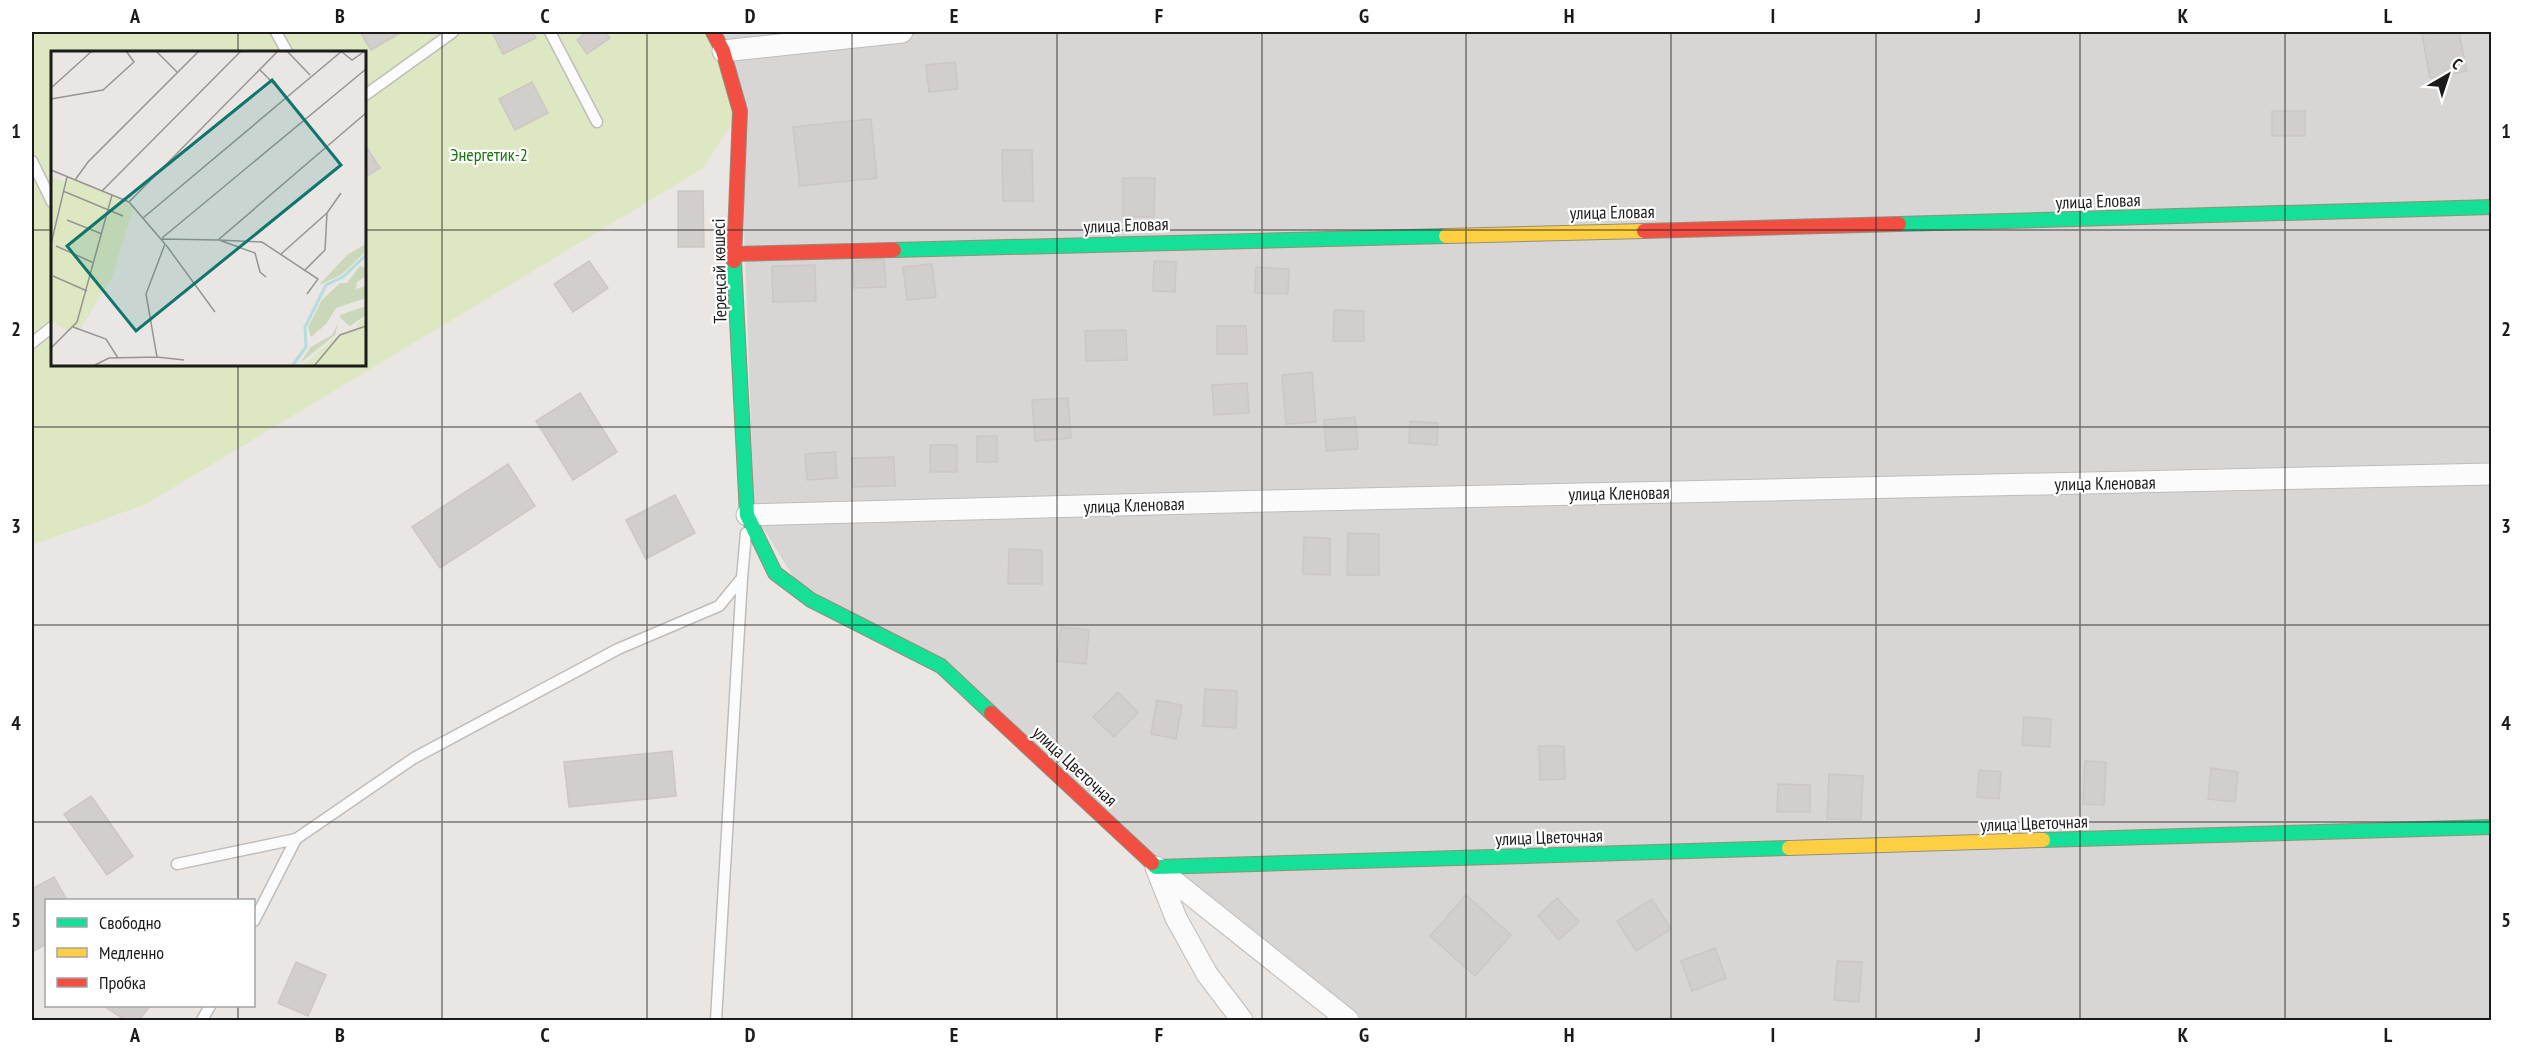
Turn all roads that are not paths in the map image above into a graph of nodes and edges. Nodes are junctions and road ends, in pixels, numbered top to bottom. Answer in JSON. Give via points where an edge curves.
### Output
{"nodes":[{"id":1,"x":276,"y":32,"type":"edge"},
{"id":2,"x":453,"y":32,"type":"edge"},
{"id":3,"x":550,"y":32,"type":"edge"},
{"id":4,"x":713,"y":32,"type":"edge"},
{"id":5,"x":902,"y":32,"type":"edge"},
{"id":6,"x":287,"y":51,"type":"edge"},
{"id":7,"x":723,"y":51,"type":"junction"},
{"id":8,"x":366,"y":95,"type":"edge"},
{"id":9,"x":597,"y":122,"type":"dead end"},
{"id":10,"x":32,"y":161,"type":"edge"},
{"id":11,"x":51,"y":200,"type":"edge"},
{"id":12,"x":2492,"y":207,"type":"edge"},
{"id":13,"x":734,"y":254,"type":"junction"},
{"id":14,"x":51,"y":328,"type":"edge"},
{"id":15,"x":32,"y":343,"type":"edge"},
{"id":16,"x":2492,"y":474,"type":"edge"},
{"id":17,"x":747,"y":515,"type":"junction"},
{"id":18,"x":742,"y":578,"type":"junction"},
{"id":19,"x":2492,"y":827,"type":"edge"},
{"id":20,"x":296,"y":839,"type":"junction"},
{"id":21,"x":177,"y":864,"type":"dead end"},
{"id":22,"x":1156,"y":867,"type":"junction"},
{"id":23,"x":255,"y":919,"type":"edge"},
{"id":24,"x":716,"y":1020,"type":"edge"},
{"id":25,"x":1242,"y":1020,"type":"edge"},
{"id":26,"x":1348,"y":1020,"type":"edge"}],
"edges":[{"from":1,"to":6,"type":"lane"},
{"from":2,"to":8,"type":"lane"},
{"from":3,"to":9,"type":"lane"},
{"from":4,"to":7,"type":"street","name":"Тереңсай көшесі"},
{"from":5,"to":7,"type":"street"},
{"from":7,"to":13,"type":"street","name":"Тереңсай көшесі","via":[[740,111]]},
{"from":10,"to":11,"type":"lane"},
{"from":12,"to":13,"type":"street","name":"улица Еловая"},
{"from":13,"to":17,"type":"street","name":"Тереңсай көшесі"},
{"from":14,"to":15,"type":"lane"},
{"from":16,"to":17,"type":"street","name":"улица Кленовая"},
{"from":17,"to":18,"type":"lane"},
{"from":17,"to":22,"type":"street","name":"улица Цветочная","via":[[775,573],[811,600],[941,666]]},
{"from":18,"to":20,"type":"lane","via":[[719,606],[618,649],[414,758]]},
{"from":18,"to":24,"type":"lane"},
{"from":19,"to":22,"type":"street","name":"улица Цветочная"},
{"from":20,"to":21,"type":"lane"},
{"from":20,"to":23,"type":"lane"},
{"from":22,"to":25,"type":"street","via":[[1176,918],[1207,974]]},
{"from":22,"to":26,"type":"street"}]}
